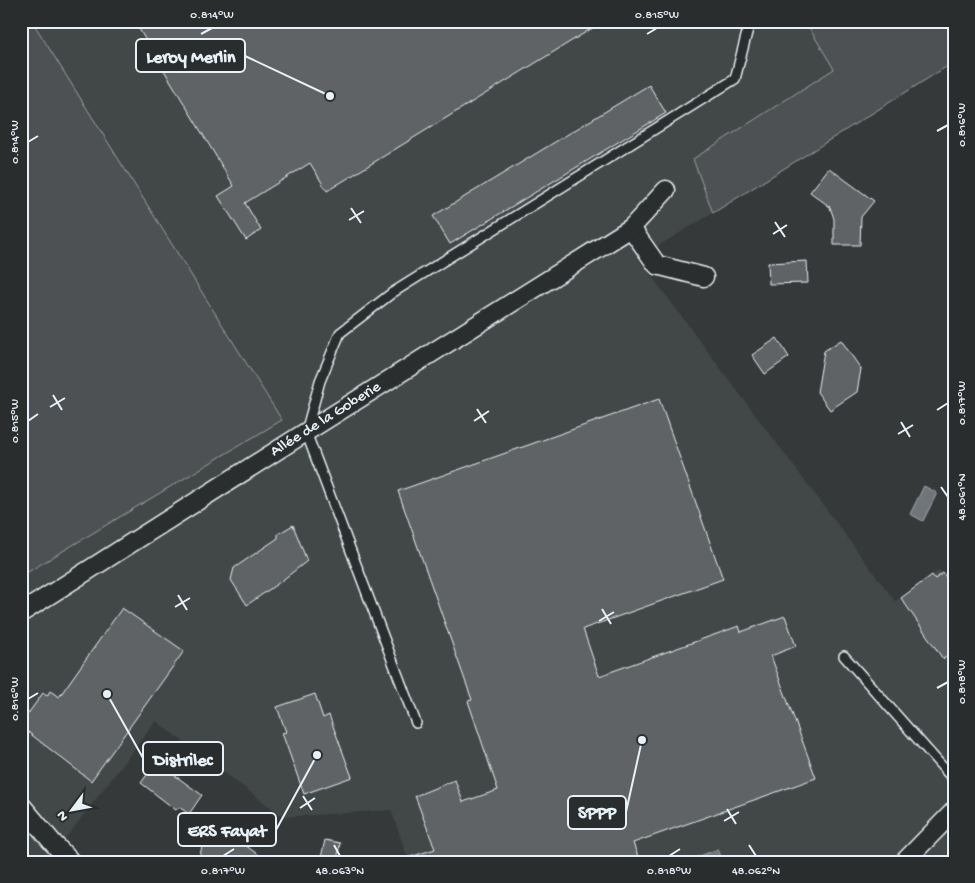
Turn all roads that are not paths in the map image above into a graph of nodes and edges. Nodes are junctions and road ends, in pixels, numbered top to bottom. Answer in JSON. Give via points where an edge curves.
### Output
{"nodes":[{"id":1,"x":750,"y":21,"type":"edge"},
{"id":2,"x":666,"y":190,"type":"dead end"},
{"id":3,"x":631,"y":228,"type":"junction"},
{"id":4,"x":704,"y":277,"type":"dead end"},
{"id":5,"x":306,"y":432,"type":"junction"},
{"id":6,"x":21,"y":613,"type":"edge"},
{"id":7,"x":844,"y":656,"type":"dead end"},
{"id":8,"x":416,"y":723,"type":"dead end"},
{"id":9,"x":954,"y":780,"type":"edge"},
{"id":10,"x":21,"y":805,"type":"edge"},
{"id":11,"x":954,"y":811,"type":"edge"},
{"id":12,"x":71,"y":862,"type":"edge"},
{"id":13,"x":904,"y":862,"type":"edge"}],
"edges":[{"from":1,"to":5,"type":"lane","via":[[735,79],[392,293],[340,333],[320,381]]},
{"from":2,"to":3,"type":"street","name":"Allée de la Goberie"},
{"from":3,"to":4,"type":"street","via":[[657,265]]},
{"from":3,"to":5,"type":"street","name":"Allée de la Goberie"},
{"from":5,"to":6,"type":"street","name":"Allée de la Goberie"},
{"from":5,"to":8,"type":"lane"},
{"from":7,"to":9,"type":"lane"},
{"from":10,"to":12,"type":"street"},
{"from":11,"to":13,"type":"street"}]}
